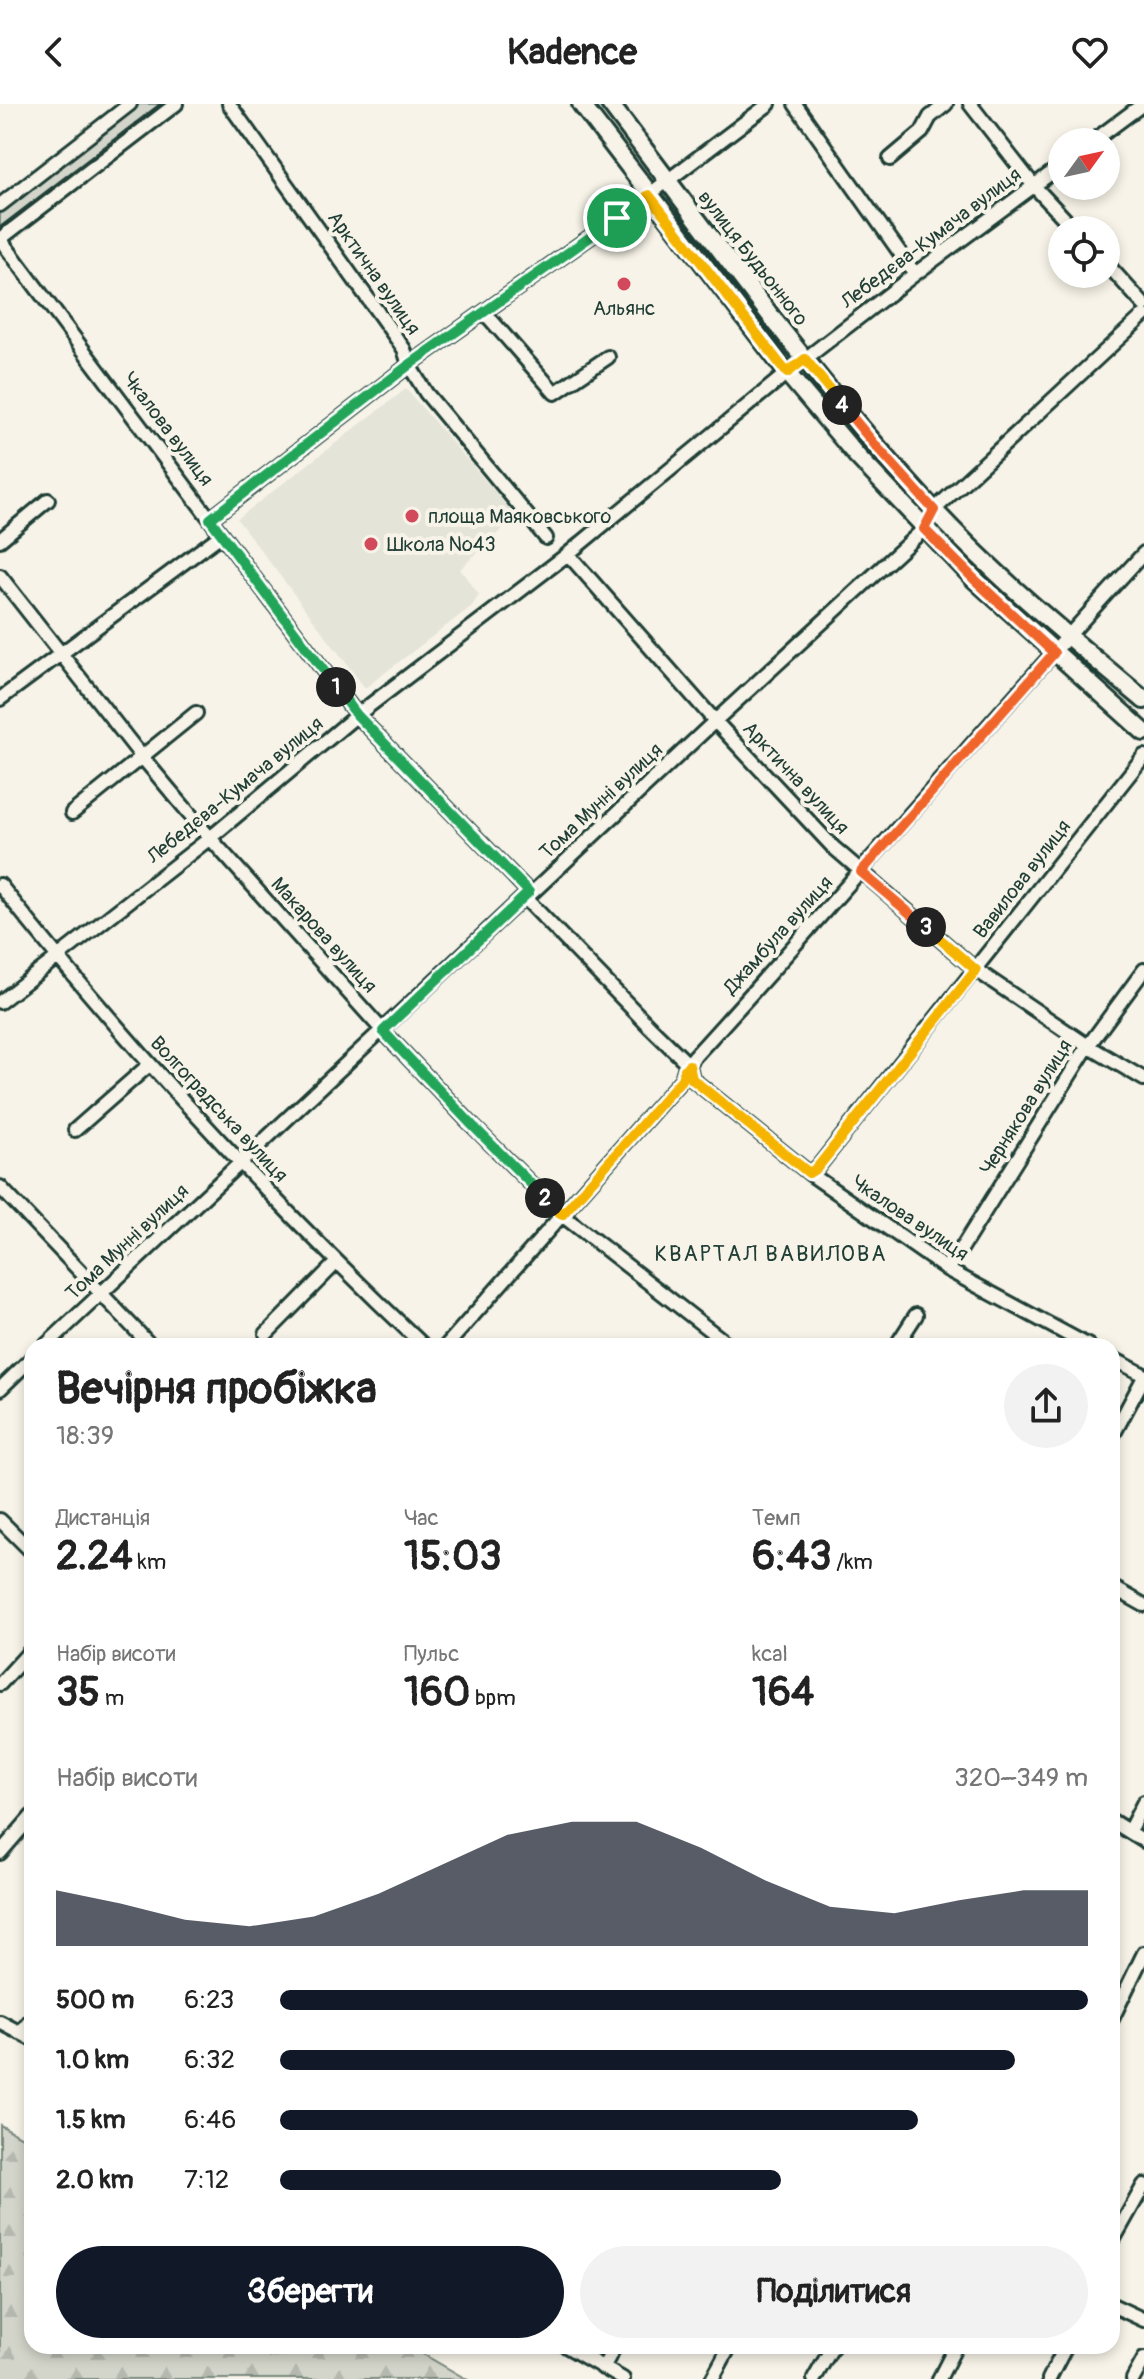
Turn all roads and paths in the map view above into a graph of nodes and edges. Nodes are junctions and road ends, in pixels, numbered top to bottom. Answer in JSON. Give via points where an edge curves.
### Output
{"nodes":[{"id":1,"x":130,"y":104,"type":"edge"},
{"id":2,"x":176,"y":104,"type":"edge"},
{"id":3,"x":229,"y":104,"type":"edge"},
{"id":4,"x":581,"y":104,"type":"edge"},
{"id":5,"x":610,"y":104,"type":"edge"},
{"id":6,"x":769,"y":104,"type":"edge"},
{"id":7,"x":795,"y":104,"type":"edge"},
{"id":8,"x":946,"y":104,"type":"edge"},
{"id":9,"x":970,"y":104,"type":"edge"},
{"id":10,"x":1143,"y":104,"type":"edge"},
{"id":11,"x":1111,"y":128,"type":"edge"},
{"id":12,"x":890,"y":159,"type":"dead end"},
{"id":13,"x":1048,"y":176,"type":"edge"},
{"id":14,"x":668,"y":181,"type":"junction"},
{"id":15,"x":1034,"y":186,"type":"junction"},
{"id":16,"x":649,"y":195,"type":"junction"},
{"id":17,"x":0,"y":205,"type":"edge"},
{"id":18,"x":1062,"y":216,"type":"edge"},
{"id":19,"x":0,"y":239,"type":"edge"},
{"id":20,"x":915,"y":274,"type":"junction"},
{"id":21,"x":1120,"y":278,"type":"edge"},
{"id":22,"x":1144,"y":305,"type":"edge"},
{"id":23,"x":485,"y":313,"type":"junction"},
{"id":24,"x":1144,"y":315,"type":"edge"},
{"id":25,"x":608,"y":357,"type":"dead end"},
{"id":26,"x":805,"y":359,"type":"junction"},
{"id":27,"x":409,"y":365,"type":"junction"},
{"id":28,"x":787,"y":373,"type":"junction"},
{"id":29,"x":48,"y":500,"type":"dead end"},
{"id":30,"x":934,"y":510,"type":"junction"},
{"id":31,"x":210,"y":519,"type":"junction"},
{"id":32,"x":924,"y":529,"type":"junction"},
{"id":33,"x":221,"y":535,"type":"junction"},
{"id":34,"x":546,"y":538,"type":"dead end"},
{"id":35,"x":0,"y":540,"type":"edge"},
{"id":36,"x":1144,"y":553,"type":"edge"},
{"id":37,"x":568,"y":554,"type":"junction"},
{"id":38,"x":0,"y":576,"type":"edge"},
{"id":39,"x":1068,"y":636,"type":"junction"},
{"id":40,"x":1054,"y":653,"type":"junction"},
{"id":41,"x":60,"y":654,"type":"junction"},
{"id":42,"x":0,"y":699,"type":"edge"},
{"id":43,"x":1144,"y":700,"type":"edge"},
{"id":44,"x":196,"y":713,"type":"dead end"},
{"id":45,"x":357,"y":715,"type":"junction"},
{"id":46,"x":715,"y":721,"type":"junction"},
{"id":47,"x":1144,"y":732,"type":"edge"},
{"id":48,"x":1144,"y":756,"type":"edge"},
{"id":49,"x":142,"y":757,"type":"junction"},
{"id":50,"x":72,"y":813,"type":"dead end"},
{"id":51,"x":210,"y":838,"type":"junction"},
{"id":52,"x":861,"y":872,"type":"junction"},
{"id":53,"x":0,"y":885,"type":"edge"},
{"id":54,"x":527,"y":894,"type":"junction"},
{"id":55,"x":57,"y":958,"type":"junction"},
{"id":56,"x":976,"y":970,"type":"junction"},
{"id":57,"x":1144,"y":970,"type":"edge"},
{"id":58,"x":0,"y":1002,"type":"edge"},
{"id":59,"x":383,"y":1031,"type":"junction"},
{"id":60,"x":1088,"y":1046,"type":"junction"},
{"id":61,"x":149,"y":1065,"type":"junction"},
{"id":62,"x":689,"y":1065,"type":"junction"},
{"id":63,"x":1144,"y":1079,"type":"edge"},
{"id":64,"x":75,"y":1130,"type":"dead end"},
{"id":65,"x":242,"y":1163,"type":"junction"},
{"id":66,"x":809,"y":1173,"type":"junction"},
{"id":67,"x":0,"y":1187,"type":"edge"},
{"id":68,"x":562,"y":1215,"type":"junction"},
{"id":69,"x":336,"y":1263,"type":"junction"},
{"id":70,"x":948,"y":1270,"type":"junction"},
{"id":71,"x":100,"y":1295,"type":"junction"},
{"id":72,"x":916,"y":1315,"type":"dead end"},
{"id":73,"x":266,"y":1334,"type":"dead end"},
{"id":74,"x":54,"y":1338,"type":"edge"},
{"id":75,"x":143,"y":1338,"type":"edge"},
{"id":76,"x":416,"y":1338,"type":"edge"},
{"id":77,"x":453,"y":1338,"type":"edge"},
{"id":78,"x":720,"y":1338,"type":"edge"},
{"id":79,"x":901,"y":1338,"type":"edge"},
{"id":80,"x":1074,"y":1338,"type":"edge"},
{"id":81,"x":1120,"y":1362,"type":"edge"},
{"id":82,"x":24,"y":1370,"type":"edge"},
{"id":83,"x":1144,"y":1376,"type":"edge"},
{"id":84,"x":0,"y":1389,"type":"edge"},
{"id":85,"x":1120,"y":1422,"type":"edge"},
{"id":86,"x":2,"y":1528,"type":"edge"},
{"id":87,"x":24,"y":1546,"type":"edge"},
{"id":88,"x":1120,"y":1592,"type":"edge"},
{"id":89,"x":1144,"y":1605,"type":"edge"},
{"id":90,"x":24,"y":1658,"type":"edge"},
{"id":91,"x":0,"y":1684,"type":"edge"},
{"id":92,"x":1144,"y":1802,"type":"edge"},
{"id":93,"x":24,"y":1825,"type":"edge"},
{"id":94,"x":1120,"y":1826,"type":"edge"},
{"id":95,"x":1129,"y":1831,"type":"junction"},
{"id":96,"x":1144,"y":1841,"type":"edge"},
{"id":97,"x":0,"y":1853,"type":"edge"},
{"id":98,"x":1144,"y":1953,"type":"edge"},
{"id":99,"x":1120,"y":2002,"type":"edge"},
{"id":100,"x":0,"y":2022,"type":"edge"},
{"id":101,"x":24,"y":2035,"type":"edge"},
{"id":102,"x":1144,"y":2185,"type":"edge"},
{"id":103,"x":1120,"y":2228,"type":"edge"},
{"id":104,"x":1120,"y":2309,"type":"edge"},
{"id":105,"x":1144,"y":2320,"type":"edge"},
{"id":106,"x":579,"y":2354,"type":"edge"},
{"id":107,"x":611,"y":2354,"type":"edge"},
{"id":108,"x":726,"y":2354,"type":"edge"},
{"id":109,"x":828,"y":2354,"type":"edge"},
{"id":110,"x":952,"y":2354,"type":"edge"},
{"id":111,"x":1062,"y":2354,"type":"edge"},
{"id":112,"x":1144,"y":2359,"type":"edge"},
{"id":113,"x":603,"y":2368,"type":"junction"},
{"id":114,"x":623,"y":2379,"type":"edge"},
{"id":115,"x":712,"y":2379,"type":"edge"},
{"id":116,"x":814,"y":2379,"type":"edge"},
{"id":117,"x":939,"y":2379,"type":"edge"},
{"id":118,"x":1049,"y":2379,"type":"edge"},
{"id":119,"x":1133,"y":2379,"type":"edge"}],
"edges":[{"from":1,"to":17,"type":"street"},
{"from":2,"to":19,"type":"street"},
{"from":3,"to":27,"type":"street","name":"Арктична вулиця","via":[[404,349]]},
{"from":4,"to":16,"type":"main road"},
{"from":5,"to":14,"type":"main road","name":"вулиця Будьонного"},
{"from":6,"to":14,"type":"street"},
{"from":7,"to":20,"type":"street"},
{"from":8,"to":12,"type":"street"},
{"from":9,"to":15,"type":"street"},
{"from":10,"to":11,"type":"street"},
{"from":13,"to":15,"type":"street","name":"Лебедєва-Кумача вулиця"},
{"from":14,"to":16,"type":"street"},
{"from":14,"to":26,"type":"main road","name":"вулиця Будьонного"},
{"from":15,"to":18,"type":"street"},
{"from":15,"to":20,"type":"street","name":"Лебедєва-Кумача вулиця"},
{"from":16,"to":23,"type":"street"},
{"from":16,"to":28,"type":"main road"},
{"from":19,"to":31,"type":"street","name":"Чкалова вулиця"},
{"from":20,"to":26,"type":"street","name":"Лебедєва-Кумача вулиця"},
{"from":21,"to":22,"type":"street"},
{"from":23,"to":25,"type":"street","via":[[555,393]]},
{"from":23,"to":27,"type":"street"},
{"from":24,"to":30,"type":"street","name":"Тома Мунні вулиця"},
{"from":26,"to":28,"type":"street","name":"Лебедєва-Кумача вулиця"},
{"from":26,"to":30,"type":"main road","name":"вулиця Будьонного"},
{"from":27,"to":31,"type":"street"},
{"from":27,"to":34,"type":"street","name":"Арктична вулиця","via":[[426,393]]},
{"from":28,"to":32,"type":"main road"},
{"from":28,"to":37,"type":"street","name":"Лебедєва-Кумача вулиця"},
{"from":29,"to":35,"type":"street"},
{"from":30,"to":32,"type":"street","name":"Тома Мунні вулиця"},
{"from":30,"to":39,"type":"main road","name":"вулиця Будьонного"},
{"from":31,"to":33,"type":"street","name":"Чкалова вулиця"},
{"from":32,"to":40,"type":"main road"},
{"from":32,"to":46,"type":"street","name":"Тома Мунні вулиця"},
{"from":33,"to":41,"type":"street"},
{"from":33,"to":45,"type":"street","name":"Чкалова вулиця"},
{"from":36,"to":39,"type":"street","name":"Джамбула вулиця"},
{"from":37,"to":45,"type":"street","name":"Лебедєва-Кумача вулиця"},
{"from":37,"to":46,"type":"street","name":"Арктична вулиця"},
{"from":38,"to":41,"type":"street","name":"Макарова вулиця"},
{"from":39,"to":40,"type":"street","name":"Джамбула вулиця"},
{"from":39,"to":43,"type":"main road","name":"вулиця Будьонного"},
{"from":40,"to":47,"type":"main road"},
{"from":40,"to":52,"type":"street","name":"Джамбула вулиця"},
{"from":41,"to":42,"type":"street"},
{"from":41,"to":49,"type":"street","name":"Макарова вулиця"},
{"from":44,"to":49,"type":"street"},
{"from":45,"to":51,"type":"street","name":"Лебедєва-Кумача вулиця"},
{"from":45,"to":54,"type":"street","name":"Чкалова вулиця"},
{"from":46,"to":52,"type":"street","name":"Арктична вулиця"},
{"from":46,"to":54,"type":"street","name":"Тома Мунні вулиця"},
{"from":48,"to":56,"type":"street","name":"Вавилова вулиця"},
{"from":49,"to":50,"type":"street"},
{"from":49,"to":51,"type":"street","name":"Макарова вулиця"},
{"from":51,"to":55,"type":"street","name":"Лебедєва-Кумача вулиця"},
{"from":51,"to":59,"type":"street","name":"Макарова вулиця"},
{"from":52,"to":56,"type":"street","name":"Арктична вулиця"},
{"from":52,"to":62,"type":"street","name":"Джамбула вулиця"},
{"from":53,"to":55,"type":"street","name":"Волгоградська вулиця"},
{"from":54,"to":59,"type":"street","name":"Тома Мунні вулиця"},
{"from":54,"to":62,"type":"street","name":"Чкалова вулиця"},
{"from":55,"to":58,"type":"street","name":"Лебедєва-Кумача вулиця"},
{"from":55,"to":61,"type":"street","name":"Волгоградська вулиця"},
{"from":56,"to":60,"type":"street","name":"Арктична вулиця"},
{"from":56,"to":66,"type":"street","name":"Вавилова вулиця"},
{"from":57,"to":60,"type":"street","name":"Чернякова вулиця"},
{"from":59,"to":65,"type":"street","name":"Тома Мунні вулиця"},
{"from":59,"to":68,"type":"street","name":"Макарова вулиця"},
{"from":60,"to":63,"type":"street","name":"Арктична вулиця"},
{"from":60,"to":70,"type":"street","name":"Чернякова вулиця"},
{"from":61,"to":64,"type":"street"},
{"from":61,"to":65,"type":"street","name":"Волгоградська вулиця"},
{"from":62,"to":66,"type":"street","name":"Чкалова вулиця","via":[[692,1079]]},
{"from":62,"to":68,"type":"street","name":"Джамбула вулиця"},
{"from":65,"to":69,"type":"street","name":"Волгоградська вулиця"},
{"from":65,"to":71,"type":"street","name":"Тома Мунні вулиця"},
{"from":66,"to":70,"type":"street","name":"Чкалова вулиця"},
{"from":67,"to":71,"type":"street"},
{"from":68,"to":77,"type":"street","name":"Джамбула вулиця"},
{"from":68,"to":78,"type":"street","name":"Макарова вулиця"},
{"from":69,"to":73,"type":"street"},
{"from":69,"to":76,"type":"street","name":"Волгоградська вулиця"},
{"from":70,"to":80,"type":"street","name":"Чкалова вулиця"},
{"from":71,"to":74,"type":"street","name":"Тома Мунні вулиця"},
{"from":71,"to":75,"type":"street"},
{"from":72,"to":79,"type":"street"},
{"from":81,"to":83,"type":"street"},
{"from":82,"to":84,"type":"street"},
{"from":83,"to":85,"type":"street"},
{"from":86,"to":87,"type":"street"},
{"from":88,"to":89,"type":"street"},
{"from":90,"to":91,"type":"street"},
{"from":92,"to":95,"type":"street"},
{"from":93,"to":97,"type":"street"},
{"from":94,"to":95,"type":"street"},
{"from":95,"to":96,"type":"street"},
{"from":98,"to":99,"type":"street"},
{"from":100,"to":101,"type":"street"},
{"from":102,"to":103,"type":"street"},
{"from":104,"to":105,"type":"street"},
{"from":106,"to":113,"type":"street"},
{"from":107,"to":113,"type":"street"},
{"from":108,"to":115,"type":"street"},
{"from":109,"to":116,"type":"street"},
{"from":110,"to":117,"type":"street"},
{"from":111,"to":118,"type":"street"},
{"from":112,"to":119,"type":"street"},
{"from":113,"to":114,"type":"street"}]}
